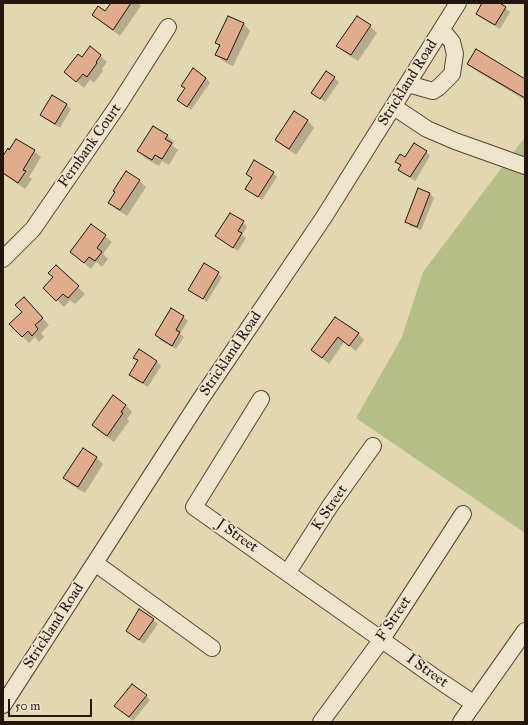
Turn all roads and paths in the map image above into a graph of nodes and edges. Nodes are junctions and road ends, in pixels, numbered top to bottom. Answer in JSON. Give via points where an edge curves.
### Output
{"nodes":[{"id":1,"x":458,"y":3,"type":"edge"},
{"id":2,"x":168,"y":27,"type":"dead end"},
{"id":3,"x":442,"y":30,"type":"junction"},
{"id":4,"x":408,"y":84,"type":"junction"},
{"id":5,"x":394,"y":107,"type":"junction"},
{"id":6,"x":525,"y":166,"type":"edge"},
{"id":7,"x":3,"y":259,"type":"edge"},
{"id":8,"x":261,"y":399,"type":"dead end"},
{"id":9,"x":374,"y":446,"type":"dead end"},
{"id":10,"x":463,"y":514,"type":"dead end"},
{"id":11,"x":95,"y":563,"type":"junction"},
{"id":12,"x":288,"y":572,"type":"junction"},
{"id":13,"x":525,"y":631,"type":"edge"},
{"id":14,"x":382,"y":639,"type":"junction"},
{"id":15,"x":212,"y":648,"type":"dead end"},
{"id":16,"x":473,"y":703,"type":"junction"},
{"id":17,"x":3,"y":705,"type":"edge"},
{"id":18,"x":321,"y":722,"type":"edge"},
{"id":19,"x":461,"y":722,"type":"edge"}],
"edges":[{"from":1,"to":3,"type":"street","name":"Strickland Road"},
{"from":2,"to":7,"type":"street","name":"Fernbank Court","via":[[119,104],[33,229]]},
{"from":3,"to":4,"type":"street","name":"Strickland Road"},
{"from":3,"to":4,"type":"street","via":[[452,42],[455,54],[452,74],[433,91]]},
{"from":4,"to":5,"type":"street","name":"Strickland Road"},
{"from":5,"to":6,"type":"street","via":[[427,129]]},
{"from":5,"to":11,"type":"street","name":"Strickland Road"},
{"from":8,"to":12,"type":"street","name":"J Street","via":[[194,507]]},
{"from":9,"to":12,"type":"street","name":"K Street","via":[[330,506]]},
{"from":10,"to":14,"type":"street","name":"F Street"},
{"from":11,"to":15,"type":"street"},
{"from":11,"to":17,"type":"street","name":"Strickland Road"},
{"from":12,"to":14,"type":"street","name":"J Street"},
{"from":13,"to":16,"type":"street"},
{"from":14,"to":16,"type":"street","name":"I Street"},
{"from":14,"to":18,"type":"street","name":"F Street"},
{"from":16,"to":19,"type":"street"}]}
